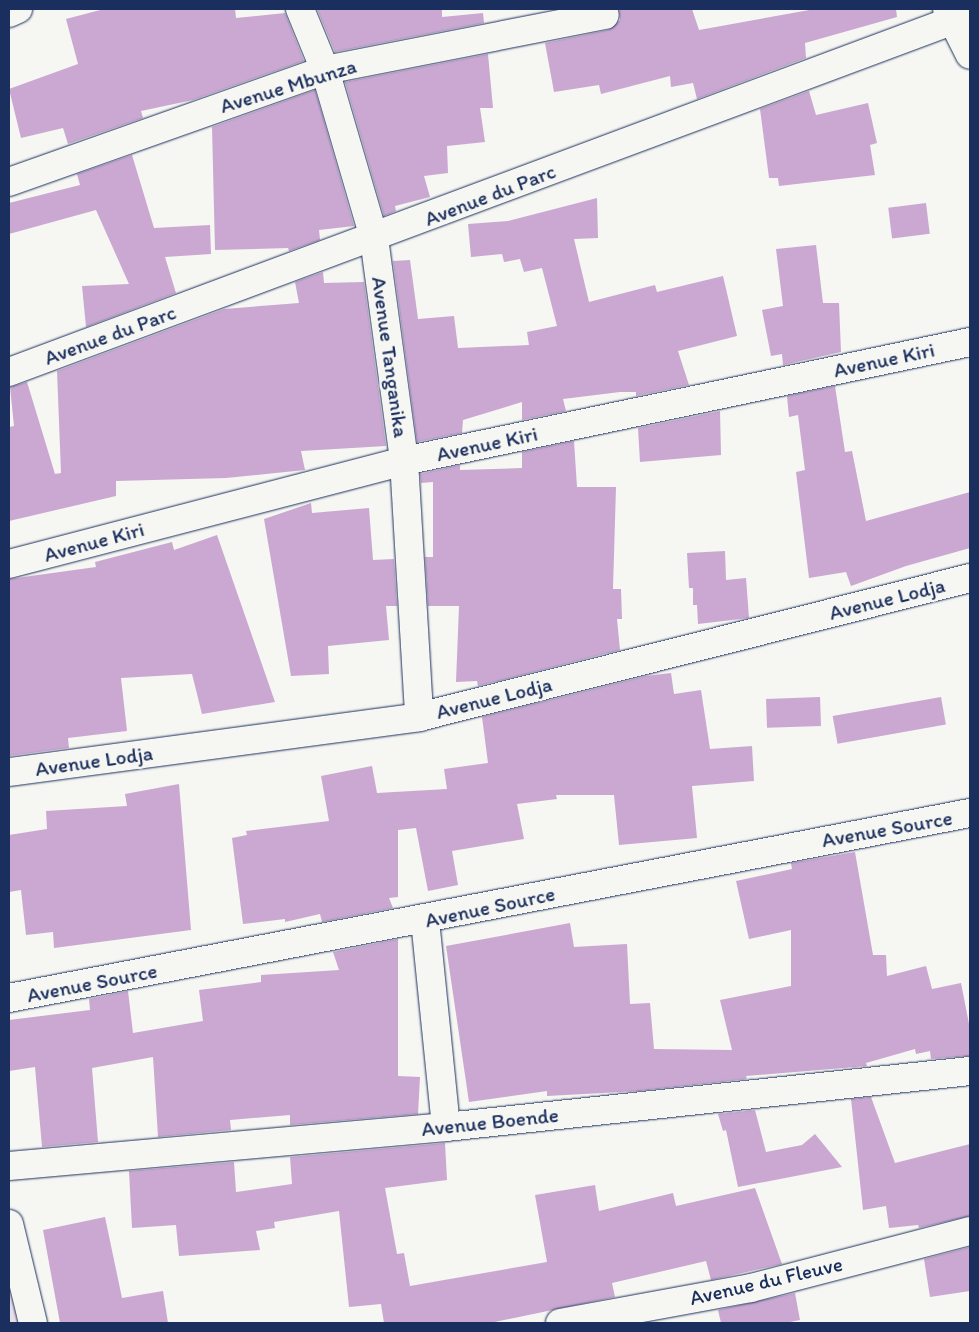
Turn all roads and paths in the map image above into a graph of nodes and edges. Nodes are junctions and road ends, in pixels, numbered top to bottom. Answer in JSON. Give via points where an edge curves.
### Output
{"nodes":[{"id":1,"x":18,"y":9,"type":"edge"},
{"id":2,"x":300,"y":9,"type":"edge"},
{"id":3,"x":9,"y":13,"type":"edge"},
{"id":4,"x":605,"y":15,"type":"dead end"},
{"id":5,"x":957,"y":15,"type":"edge"},
{"id":6,"x":970,"y":55,"type":"edge"},
{"id":7,"x":325,"y":70,"type":"junction"},
{"id":8,"x":9,"y":182,"type":"edge"},
{"id":9,"x":374,"y":238,"type":"junction"},
{"id":10,"x":970,"y":342,"type":"edge"},
{"id":11,"x":9,"y":372,"type":"edge"},
{"id":12,"x":404,"y":461,"type":"junction"},
{"id":13,"x":9,"y":564,"type":"edge"},
{"id":14,"x":970,"y":578,"type":"edge"},
{"id":15,"x":420,"y":717,"type":"junction"},
{"id":16,"x":9,"y":772,"type":"edge"},
{"id":17,"x":970,"y":813,"type":"edge"},
{"id":18,"x":425,"y":920,"type":"junction"},
{"id":19,"x":9,"y":998,"type":"edge"},
{"id":20,"x":970,"y":1072,"type":"edge"},
{"id":21,"x":446,"y":1126,"type":"junction"},
{"id":22,"x":9,"y":1166,"type":"edge"},
{"id":23,"x":9,"y":1224,"type":"edge"},
{"id":24,"x":970,"y":1230,"type":"edge"},
{"id":25,"x":33,"y":1323,"type":"edge"},
{"id":26,"x":560,"y":1323,"type":"edge"}],
"edges":[{"from":1,"to":3,"type":"street"},
{"from":2,"to":7,"type":"street","name":"Avenue Tanganika"},
{"from":4,"to":7,"type":"street","name":"Avenue Mbunza"},
{"from":5,"to":6,"type":"street"},
{"from":5,"to":9,"type":"street","name":"Avenue du Parc"},
{"from":7,"to":8,"type":"street","name":"Avenue Mbunza"},
{"from":7,"to":9,"type":"street","name":"Avenue Tanganika"},
{"from":9,"to":11,"type":"street","name":"Avenue du Parc"},
{"from":9,"to":12,"type":"street","name":"Avenue Tanganika"},
{"from":10,"to":12,"type":"street","name":"Avenue Kiri"},
{"from":12,"to":13,"type":"street","name":"Avenue Kiri"},
{"from":12,"to":15,"type":"street","name":"Avenue Tanganika"},
{"from":14,"to":15,"type":"street","name":"Avenue Lodja"},
{"from":15,"to":16,"type":"street","name":"Avenue Lodja"},
{"from":17,"to":18,"type":"street","name":"Avenue Source","via":[[726,858]]},
{"from":18,"to":19,"type":"street","name":"Avenue Source"},
{"from":18,"to":21,"type":"street"},
{"from":20,"to":21,"type":"street","name":"Avenue Boende"},
{"from":21,"to":22,"type":"street","name":"Avenue Boende"},
{"from":23,"to":25,"type":"street"},
{"from":24,"to":26,"type":"street","name":"Avenue du Fleuve","via":[[751,1288]]}]}
